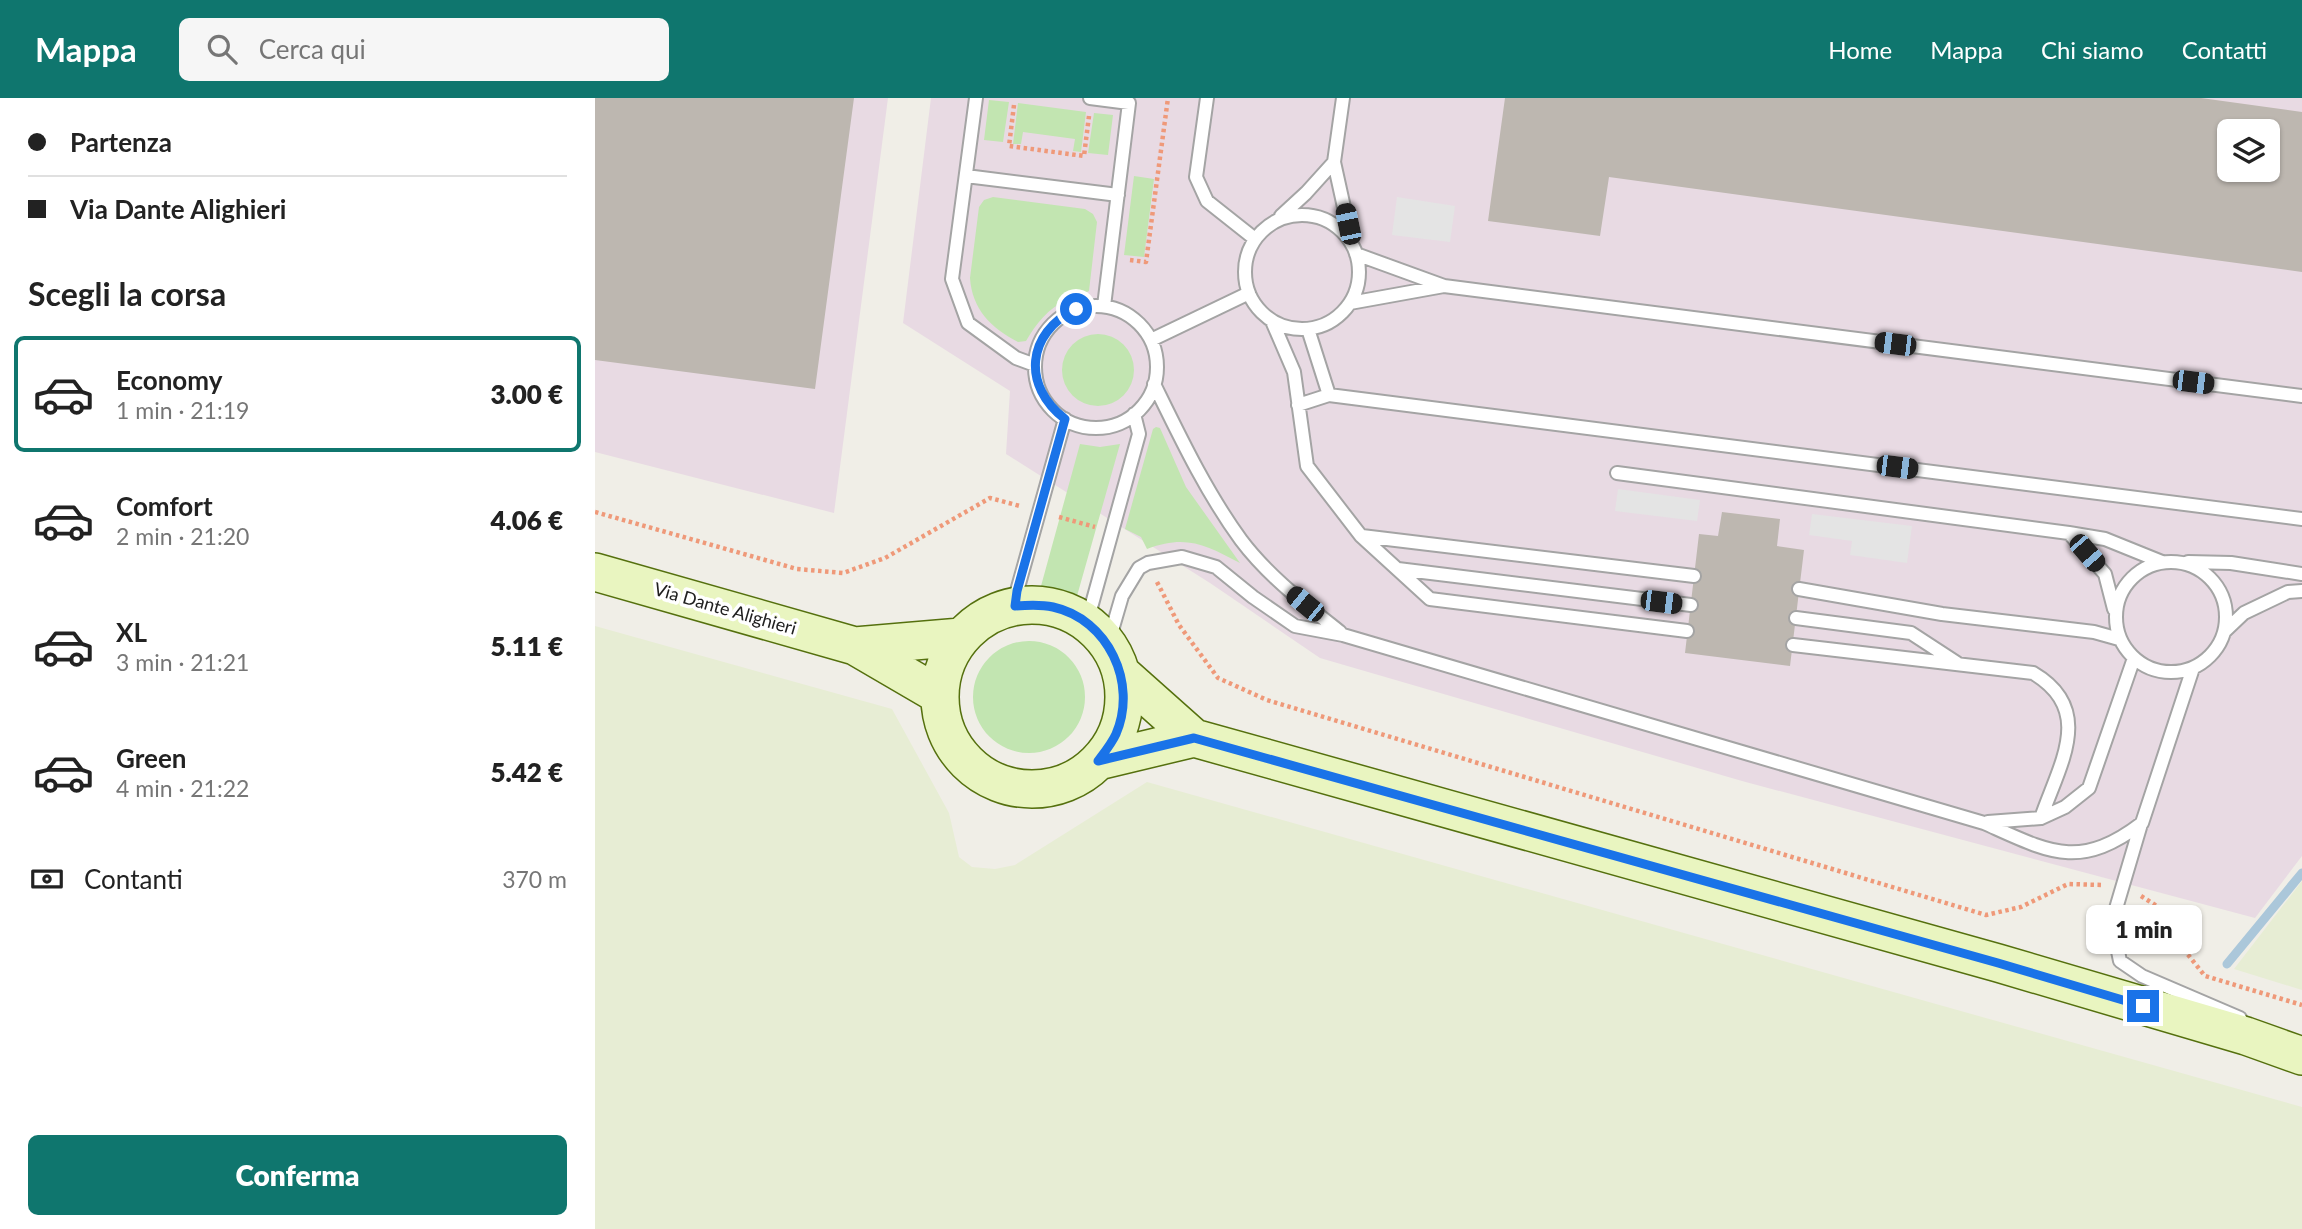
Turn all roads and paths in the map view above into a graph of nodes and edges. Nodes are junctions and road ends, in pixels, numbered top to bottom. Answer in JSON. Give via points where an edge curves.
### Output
{"nodes":[{"id":1,"x":976,"y":98,"type":"edge"},
{"id":2,"x":1090,"y":98,"type":"edge"},
{"id":3,"x":1168,"y":98,"type":"edge"},
{"id":4,"x":1207,"y":98,"type":"edge"},
{"id":5,"x":1343,"y":98,"type":"edge"},
{"id":6,"x":1014,"y":105,"type":"dead end"},
{"id":7,"x":1089,"y":114,"type":"dead end"},
{"id":8,"x":1334,"y":162,"type":"junction"},
{"id":9,"x":966,"y":176,"type":"junction"},
{"id":10,"x":1118,"y":195,"type":"junction"},
{"id":11,"x":1277,"y":220,"type":"junction"},
{"id":12,"x":1255,"y":239,"type":"junction"},
{"id":13,"x":1354,"y":250,"type":"junction"},
{"id":14,"x":1122,"y":259,"type":"dead end"},
{"id":15,"x":1444,"y":286,"type":"junction"},
{"id":16,"x":1249,"y":293,"type":"junction"},
{"id":17,"x":1350,"y":303,"type":"junction"},
{"id":18,"x":1104,"y":306,"type":"junction"},
{"id":19,"x":1272,"y":321,"type":"junction"},
{"id":20,"x":1308,"y":329,"type":"junction"},
{"id":21,"x":1151,"y":340,"type":"junction"},
{"id":22,"x":1035,"y":365,"type":"junction"},
{"id":23,"x":1154,"y":384,"type":"junction"},
{"id":24,"x":1329,"y":395,"type":"junction"},
{"id":25,"x":2302,"y":396,"type":"edge"},
{"id":26,"x":1298,"y":405,"type":"junction"},
{"id":27,"x":1134,"y":414,"type":"junction"},
{"id":28,"x":1065,"y":419,"type":"junction"},
{"id":29,"x":1617,"y":473,"type":"dead end"},
{"id":30,"x":1016,"y":505,"type":"dead end"},
{"id":31,"x":595,"y":512,"type":"edge"},
{"id":32,"x":1060,"y":517,"type":"dead end"},
{"id":33,"x":2302,"y":519,"type":"edge"},
{"id":34,"x":1096,"y":527,"type":"dead end"},
{"id":35,"x":2069,"y":533,"type":"junction"},
{"id":36,"x":1361,"y":536,"type":"junction"},
{"id":37,"x":2162,"y":562,"type":"junction"},
{"id":38,"x":2180,"y":562,"type":"junction"},
{"id":39,"x":1398,"y":569,"type":"junction"},
{"id":40,"x":595,"y":572,"type":"edge"},
{"id":41,"x":2302,"y":573,"type":"edge"},
{"id":42,"x":1694,"y":576,"type":"dead end"},
{"id":43,"x":1156,"y":579,"type":"dead end"},
{"id":44,"x":1799,"y":589,"type":"dead end"},
{"id":45,"x":2302,"y":591,"type":"edge"},
{"id":46,"x":1015,"y":606,"type":"junction"},
{"id":47,"x":1691,"y":606,"type":"dead end"},
{"id":48,"x":2115,"y":612,"type":"junction"},
{"id":49,"x":1796,"y":618,"type":"dead end"},
{"id":50,"x":1687,"y":631,"type":"dead end"},
{"id":51,"x":2224,"y":632,"type":"junction"},
{"id":52,"x":1343,"y":635,"type":"junction"},
{"id":53,"x":961,"y":637,"type":"junction"},
{"id":54,"x":2119,"y":639,"type":"junction"},
{"id":55,"x":1793,"y":645,"type":"dead end"},
{"id":56,"x":855,"y":646,"type":"junction"},
{"id":57,"x":1105,"y":646,"type":"junction"},
{"id":58,"x":2134,"y":658,"type":"junction"},
{"id":59,"x":1960,"y":665,"type":"junction"},
{"id":60,"x":2193,"y":668,"type":"junction"},
{"id":61,"x":939,"y":695,"type":"junction"},
{"id":62,"x":1194,"y":738,"type":"junction"},
{"id":63,"x":1098,"y":761,"type":"junction"},
{"id":64,"x":2041,"y":818,"type":"junction"},
{"id":65,"x":1984,"y":823,"type":"junction"},
{"id":66,"x":2141,"y":823,"type":"junction"},
{"id":67,"x":2108,"y":885,"type":"dead end"},
{"id":68,"x":2138,"y":893,"type":"dead end"},
{"id":69,"x":2302,"y":1004,"type":"edge"},
{"id":70,"x":2302,"y":1054,"type":"edge"}],
"edges":[{"from":1,"to":9,"type":"lane"},
{"from":2,"to":10,"type":"lane","via":[[1129,103]]},
{"from":3,"to":14,"type":"path","via":[[1146,262]]},
{"from":4,"to":12,"type":"lane","via":[[1196,177],[1207,201]]},
{"from":5,"to":8,"type":"lane"},
{"from":6,"to":7,"type":"path","via":[[1009,146],[1084,156]]},
{"from":8,"to":11,"type":"lane"},
{"from":8,"to":13,"type":"lane"},
{"from":9,"to":10,"type":"lane"},
{"from":9,"to":22,"type":"lane","via":[[952,279],[968,323],[1016,359]]},
{"from":10,"to":18,"type":"lane"},
{"from":11,"to":12,"type":"lane"},
{"from":11,"to":13,"type":"lane","via":[[1311,215],[1328,221],[1342,231]]},
{"from":12,"to":16,"type":"lane","via":[[1247,255]]},
{"from":13,"to":15,"type":"lane"},
{"from":13,"to":17,"type":"lane","via":[[1359,270]]},
{"from":15,"to":17,"type":"lane"},
{"from":15,"to":25,"type":"lane"},
{"from":16,"to":19,"type":"lane"},
{"from":16,"to":21,"type":"lane"},
{"from":17,"to":20,"type":"lane","via":[[1339,316]]},
{"from":18,"to":21,"type":"lane","via":[[1131,317]]},
{"from":18,"to":22,"type":"lane","via":[[1062,316],[1042,337]]},
{"from":19,"to":20,"type":"lane"},
{"from":19,"to":26,"type":"lane","via":[[1294,372]]},
{"from":20,"to":24,"type":"lane"},
{"from":21,"to":23,"type":"lane"},
{"from":22,"to":28,"type":"lane","via":[[1042,396]]},
{"from":23,"to":27,"type":"lane"},
{"from":23,"to":52,"type":"lane","via":[[1206,486],[1242,541],[1286,588]]},
{"from":24,"to":26,"type":"lane"},
{"from":24,"to":33,"type":"lane"},
{"from":26,"to":36,"type":"lane","via":[[1307,467]]},
{"from":27,"to":28,"type":"lane","via":[[1100,428]]},
{"from":27,"to":57,"type":"lane","via":[[1139,434]]},
{"from":28,"to":46,"type":"lane"},
{"from":29,"to":35,"type":"lane"},
{"from":30,"to":31,"type":"path","via":[[990,498],[885,558],[843,573],[797,569]]},
{"from":32,"to":34,"type":"path"},
{"from":35,"to":37,"type":"lane","via":[[2105,539]]},
{"from":35,"to":48,"type":"lane","via":[[2105,574]]},
{"from":36,"to":39,"type":"lane"},
{"from":36,"to":42,"type":"lane"},
{"from":37,"to":38,"type":"lane"},
{"from":37,"to":48,"type":"lane","via":[[2125,584]]},
{"from":38,"to":41,"type":"lane","via":[[2231,563]]},
{"from":38,"to":51,"type":"lane","via":[[2198,568],[2212,580],[2222,596]]},
{"from":39,"to":47,"type":"lane"},
{"from":39,"to":50,"type":"lane","via":[[1430,599]]},
{"from":40,"to":56,"type":"main road","name":"Via Dante Alighieri"},
{"from":43,"to":67,"type":"path","via":[[1179,625],[1218,678],[1267,700],[1986,915],[2021,907],[2068,884]]},
{"from":44,"to":54,"type":"lane"},
{"from":45,"to":51,"type":"lane","via":[[2288,592],[2244,613]]},
{"from":46,"to":53,"type":"main road","via":[[985,617]]},
{"from":46,"to":57,"type":"main road","via":[[1034,604],[1071,613]]},
{"from":48,"to":54,"type":"lane"},
{"from":49,"to":59,"type":"lane","via":[[1911,633]]},
{"from":51,"to":60,"type":"lane","via":[[2207,659]]},
{"from":52,"to":57,"type":"lane","via":[[1295,626],[1216,567],[1182,557],[1139,568],[1122,596]]},
{"from":52,"to":65,"type":"lane"},
{"from":53,"to":56,"type":"main road","name":"Via Dante Alighieri"},
{"from":53,"to":61,"type":"main road","via":[[945,664]]},
{"from":54,"to":58,"type":"lane"},
{"from":55,"to":59,"type":"lane"},
{"from":56,"to":61,"type":"main road","name":"Via Dante Alighieri"},
{"from":57,"to":62,"type":"main road"},
{"from":57,"to":63,"type":"main road","via":[[1124,704],[1116,735]]},
{"from":58,"to":60,"type":"lane","via":[[2163,672]]},
{"from":58,"to":64,"type":"lane","via":[[2089,788],[2066,807]]},
{"from":59,"to":64,"type":"lane","via":[[2033,673],[2059,695],[2067,711],[2070,736]]},
{"from":60,"to":66,"type":"lane"},
{"from":61,"to":63,"type":"main road","via":[[944,726],[959,754],[983,775],[1011,787],[1043,789],[1073,779]]},
{"from":62,"to":63,"type":"main road"},
{"from":62,"to":70,"type":"main road","via":[[1998,963]]},
{"from":64,"to":65,"type":"lane"},
{"from":65,"to":66,"type":"lane","via":[[2068,854],[2094,851]]},
{"from":66,"to":70,"type":"lane","via":[[2112,922],[2120,961],[2142,976],[2253,1023]]},
{"from":68,"to":69,"type":"path","via":[[2160,908],[2205,976]]}]}
